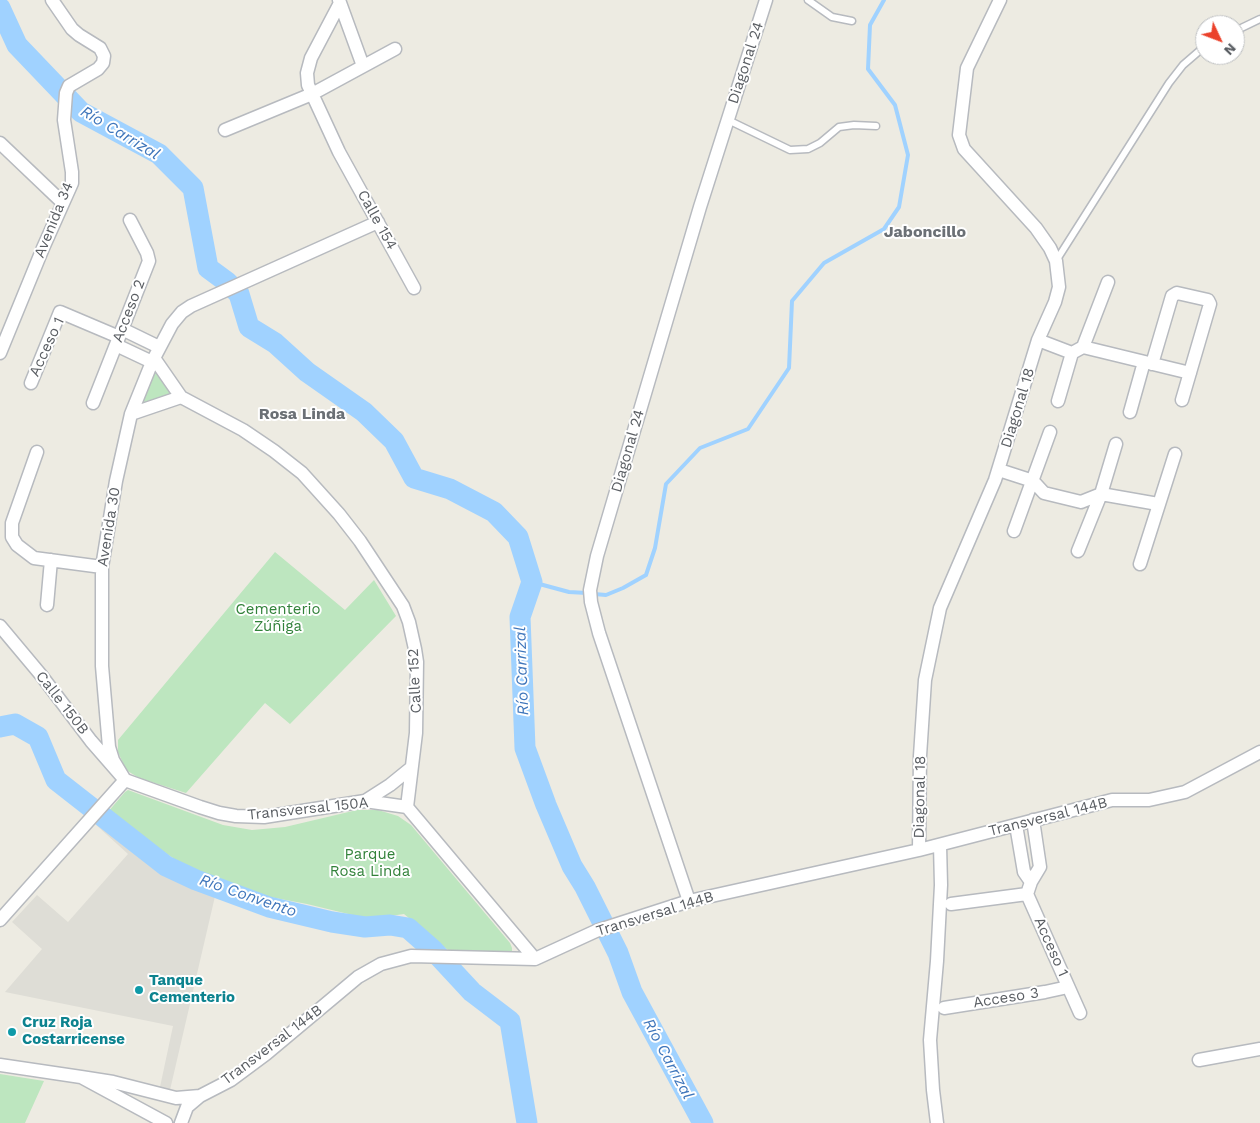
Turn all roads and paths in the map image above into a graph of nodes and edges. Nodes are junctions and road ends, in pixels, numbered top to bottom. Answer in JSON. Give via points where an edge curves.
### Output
{"nodes":[{"id":1,"x":52,"y":0,"type":"edge"},
{"id":2,"x":766,"y":0,"type":"edge"},
{"id":3,"x":808,"y":0,"type":"edge"},
{"id":4,"x":1000,"y":0,"type":"edge"},
{"id":5,"x":340,"y":2,"type":"edge"},
{"id":6,"x":1260,"y":19,"type":"edge"},
{"id":7,"x":852,"y":22,"type":"dead end"},
{"id":8,"x":1245,"y":27,"type":"edge"},
{"id":9,"x":395,"y":49,"type":"dead end"},
{"id":10,"x":1195,"y":55,"type":"edge"},
{"id":11,"x":363,"y":66,"type":"junction"},
{"id":12,"x":312,"y":94,"type":"junction"},
{"id":13,"x":728,"y":120,"type":"junction"},
{"id":14,"x":876,"y":126,"type":"dead end"},
{"id":15,"x":225,"y":130,"type":"dead end"},
{"id":16,"x":0,"y":143,"type":"edge"},
{"id":17,"x":63,"y":203,"type":"junction"},
{"id":18,"x":130,"y":220,"type":"dead end"},
{"id":19,"x":378,"y":222,"type":"junction"},
{"id":20,"x":1056,"y":261,"type":"junction"},
{"id":21,"x":1108,"y":282,"type":"dead end"},
{"id":22,"x":414,"y":288,"type":"dead end"},
{"id":23,"x":119,"y":337,"type":"junction"},
{"id":24,"x":1038,"y":340,"type":"junction"},
{"id":25,"x":1077,"y":350,"type":"junction"},
{"id":26,"x":0,"y":354,"type":"edge"},
{"id":27,"x":155,"y":356,"type":"junction"},
{"id":28,"x":1148,"y":363,"type":"junction"},
{"id":29,"x":1190,"y":373,"type":"junction"},
{"id":30,"x":31,"y":383,"type":"dead end"},
{"id":31,"x":181,"y":397,"type":"junction"},
{"id":32,"x":1182,"y":400,"type":"dead end"},
{"id":33,"x":1058,"y":401,"type":"dead end"},
{"id":34,"x":93,"y":403,"type":"dead end"},
{"id":35,"x":1130,"y":412,"type":"dead end"},
{"id":36,"x":131,"y":414,"type":"junction"},
{"id":37,"x":1050,"y":432,"type":"dead end"},
{"id":38,"x":1116,"y":444,"type":"dead end"},
{"id":39,"x":37,"y":452,"type":"dead end"},
{"id":40,"x":1175,"y":454,"type":"dead end"},
{"id":41,"x":999,"y":470,"type":"junction"},
{"id":42,"x":1033,"y":481,"type":"junction"},
{"id":43,"x":1101,"y":494,"type":"junction"},
{"id":44,"x":1158,"y":504,"type":"junction"},
{"id":45,"x":1014,"y":531,"type":"dead end"},
{"id":46,"x":1078,"y":551,"type":"dead end"},
{"id":47,"x":51,"y":560,"type":"junction"},
{"id":48,"x":1140,"y":564,"type":"dead end"},
{"id":49,"x":102,"y":567,"type":"junction"},
{"id":50,"x":47,"y":606,"type":"dead end"},
{"id":51,"x":0,"y":626,"type":"edge"},
{"id":52,"x":1260,"y":752,"type":"edge"},
{"id":53,"x":412,"y":768,"type":"junction"},
{"id":54,"x":125,"y":780,"type":"junction"},
{"id":55,"x":365,"y":801,"type":"junction"},
{"id":56,"x":407,"y":807,"type":"junction"},
{"id":57,"x":1033,"y":820,"type":"junction"},
{"id":58,"x":1016,"y":825,"type":"junction"},
{"id":59,"x":940,"y":845,"type":"junction"},
{"id":60,"x":919,"y":850,"type":"junction"},
{"id":61,"x":1032,"y":882,"type":"junction"},
{"id":62,"x":1027,"y":894,"type":"junction"},
{"id":63,"x":689,"y":901,"type":"junction"},
{"id":64,"x":952,"y":904,"type":"dead end"},
{"id":65,"x":0,"y":920,"type":"edge"},
{"id":66,"x":535,"y":959,"type":"junction"},
{"id":67,"x":1068,"y":987,"type":"junction"},
{"id":68,"x":944,"y":1008,"type":"dead end"},
{"id":69,"x":1080,"y":1013,"type":"dead end"},
{"id":70,"x":1260,"y":1049,"type":"edge"},
{"id":71,"x":1199,"y":1060,"type":"dead end"},
{"id":72,"x":0,"y":1065,"type":"edge"},
{"id":73,"x":81,"y":1077,"type":"junction"},
{"id":74,"x":200,"y":1096,"type":"junction"},
{"id":75,"x":166,"y":1123,"type":"edge"},
{"id":76,"x":181,"y":1123,"type":"edge"},
{"id":77,"x":937,"y":1123,"type":"edge"}],
"edges":[{"from":1,"to":17,"type":"street","name":"Avenida 34","via":[[72,29],[100,48],[104,56],[98,69],[69,86],[66,92],[64,120],[72,184]]},
{"from":2,"to":13,"type":"street","name":"Diagonal 24"},
{"from":3,"to":7,"type":"lane","via":[[832,17]]},
{"from":4,"to":20,"type":"street","name":"Diagonal 18","via":[[967,68],[959,134],[964,150],[1036,228]]},
{"from":5,"to":11,"type":"street"},
{"from":5,"to":12,"type":"street","via":[[311,58],[307,73]]},
{"from":6,"to":8,"type":"lane"},
{"from":9,"to":11,"type":"street"},
{"from":10,"to":20,"type":"lane","via":[[1170,83]]},
{"from":11,"to":12,"type":"street"},
{"from":12,"to":15,"type":"street"},
{"from":12,"to":19,"type":"street","name":"Calle 154","via":[[339,152]]},
{"from":13,"to":14,"type":"lane","via":[[790,150],[808,149],[839,127]]},
{"from":13,"to":63,"type":"street","name":"Diagonal 24","via":[[668,312],[590,590],[599,633]]},
{"from":16,"to":17,"type":"street"},
{"from":17,"to":26,"type":"street","name":"Avenida 34"},
{"from":18,"to":23,"type":"street","name":"Acceso 2","via":[[149,261]]},
{"from":19,"to":22,"type":"street","name":"Calle 154"},
{"from":19,"to":27,"type":"street","name":"Avenida 30","via":[[191,306],[176,317]]},
{"from":20,"to":24,"type":"street","name":"Diagonal 18","via":[[1059,287],[1056,302]]},
{"from":21,"to":25,"type":"street"},
{"from":23,"to":27,"type":"street","name":"Acceso 1"},
{"from":23,"to":30,"type":"street","name":"Acceso 1","via":[[60,312]]},
{"from":23,"to":34,"type":"street","name":"Acceso 2"},
{"from":24,"to":25,"type":"street"},
{"from":24,"to":41,"type":"street","name":"Diagonal 18"},
{"from":25,"to":28,"type":"street"},
{"from":25,"to":33,"type":"street"},
{"from":27,"to":31,"type":"street","name":"Calle 152"},
{"from":27,"to":36,"type":"street","name":"Avenida 30"},
{"from":28,"to":29,"type":"street"},
{"from":28,"to":29,"type":"street","via":[[1172,296],[1177,293],[1208,300],[1210,304]]},
{"from":28,"to":35,"type":"street"},
{"from":29,"to":32,"type":"street"},
{"from":31,"to":36,"type":"street"},
{"from":31,"to":53,"type":"street","name":"Calle 152","via":[[244,430],[302,473],[339,514],[392,588],[409,622],[417,662]]},
{"from":36,"to":49,"type":"street","name":"Avenida 30"},
{"from":37,"to":42,"type":"street"},
{"from":38,"to":43,"type":"street"},
{"from":39,"to":47,"type":"street","via":[[12,523],[12,537],[34,558]]},
{"from":40,"to":44,"type":"street"},
{"from":41,"to":42,"type":"street"},
{"from":41,"to":60,"type":"street","name":"Diagonal 18","via":[[940,608],[925,680]]},
{"from":42,"to":43,"type":"street","via":[[1044,493],[1081,502]]},
{"from":42,"to":45,"type":"street"},
{"from":43,"to":44,"type":"street"},
{"from":43,"to":46,"type":"street"},
{"from":44,"to":48,"type":"street"},
{"from":47,"to":49,"type":"street"},
{"from":47,"to":50,"type":"street"},
{"from":49,"to":54,"type":"street","name":"Avenida 30","via":[[102,666],[107,731],[110,753]]},
{"from":51,"to":54,"type":"street","name":"Calle 150B"},
{"from":52,"to":57,"type":"street","name":"Transversal 144B","via":[[1185,792],[1149,800],[1112,800]]},
{"from":53,"to":55,"type":"street"},
{"from":53,"to":56,"type":"street","name":"Calle 152"},
{"from":54,"to":55,"type":"street","name":"Transversal 150A","via":[[219,813],[244,816],[264,817]]},
{"from":54,"to":65,"type":"street"},
{"from":55,"to":56,"type":"street","name":"Transversal 150A"},
{"from":56,"to":66,"type":"street"},
{"from":57,"to":58,"type":"street","name":"Transversal 144B"},
{"from":57,"to":61,"type":"street","via":[[1040,867]]},
{"from":58,"to":59,"type":"street","name":"Transversal 144B"},
{"from":58,"to":61,"type":"street","via":[[1024,872]]},
{"from":59,"to":60,"type":"street","name":"Transversal 144B"},
{"from":59,"to":77,"type":"street","name":"Diagonal 18","via":[[941,885],[930,1040]]},
{"from":60,"to":63,"type":"street","name":"Transversal 144B"},
{"from":61,"to":62,"type":"street"},
{"from":62,"to":64,"type":"street"},
{"from":62,"to":67,"type":"street","name":"Acceso 1"},
{"from":63,"to":66,"type":"street","name":"Transversal 144B","via":[[596,931]]},
{"from":66,"to":74,"type":"street","name":"Transversal 144B","via":[[411,956],[381,964],[358,978],[238,1074]]},
{"from":67,"to":68,"type":"street","name":"Acceso 3"},
{"from":67,"to":69,"type":"street","name":"Acceso 1"},
{"from":70,"to":71,"type":"street"},
{"from":72,"to":73,"type":"street","name":"Transversal 144B"},
{"from":73,"to":74,"type":"street","name":"Transversal 144B","via":[[176,1098]]},
{"from":73,"to":75,"type":"street"},
{"from":74,"to":76,"type":"street","via":[[187,1106]]}]}
